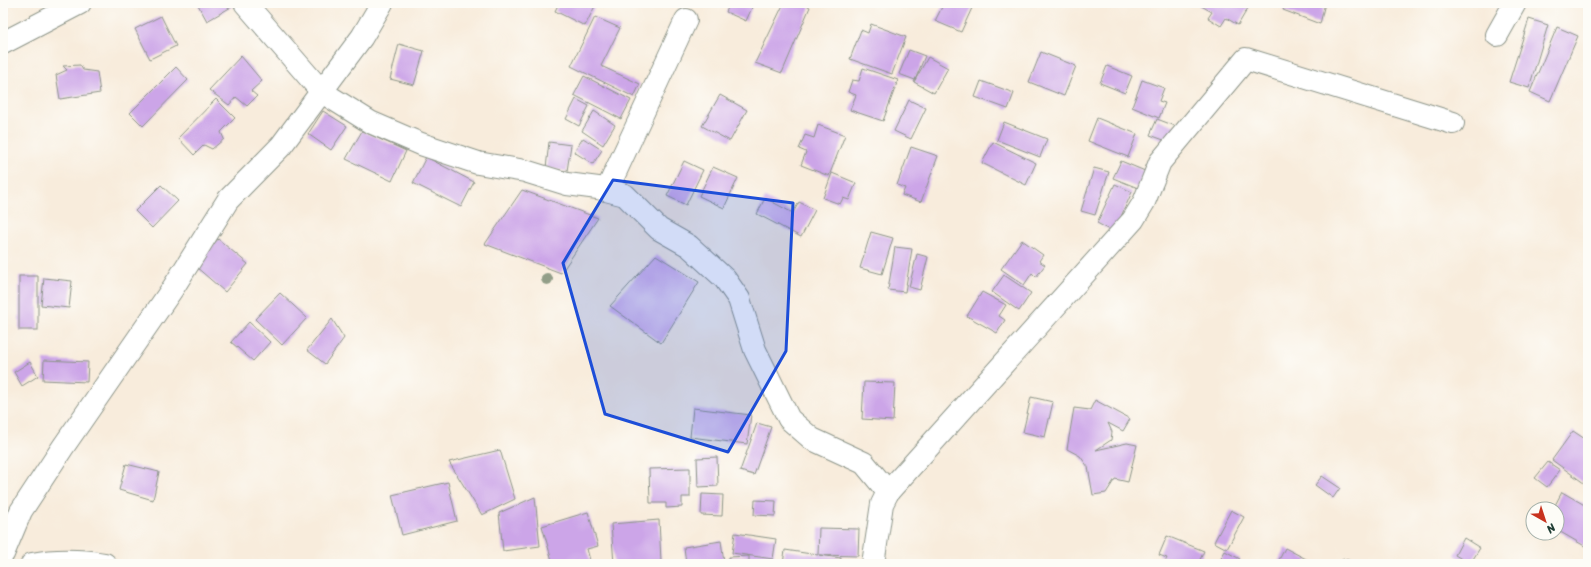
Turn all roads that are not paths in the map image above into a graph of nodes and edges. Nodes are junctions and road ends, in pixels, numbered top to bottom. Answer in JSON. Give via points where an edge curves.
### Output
{"nodes":[{"id":1,"x":80,"y":3,"type":"edge"},
{"id":2,"x":245,"y":3,"type":"edge"},
{"id":3,"x":382,"y":3,"type":"edge"},
{"id":4,"x":1514,"y":3,"type":"edge"},
{"id":5,"x":686,"y":20,"type":"dead end"},
{"id":6,"x":1497,"y":35,"type":"dead end"},
{"id":7,"x":3,"y":43,"type":"edge"},
{"id":8,"x":322,"y":92,"type":"junction"},
{"id":9,"x":1453,"y":123,"type":"dead end"},
{"id":10,"x":607,"y":190,"type":"junction"},
{"id":11,"x":888,"y":492,"type":"junction"},
{"id":12,"x":3,"y":554,"type":"edge"},
{"id":13,"x":32,"y":564,"type":"edge"},
{"id":14,"x":105,"y":564,"type":"edge"},
{"id":15,"x":872,"y":564,"type":"edge"}],
"edges":[{"from":1,"to":7,"type":"street"},
{"from":2,"to":8,"type":"street"},
{"from":3,"to":8,"type":"street","via":[[362,38]]},
{"from":4,"to":6,"type":"street"},
{"from":5,"to":10,"type":"street"},
{"from":8,"to":10,"type":"street","via":[[370,122],[421,144],[478,163],[525,171],[567,184]]},
{"from":8,"to":12,"type":"street","via":[[281,146],[228,200],[173,288],[20,512]]},
{"from":9,"to":11,"type":"street","via":[[1246,58],[1160,162],[1144,202],[1132,220]]},
{"from":10,"to":11,"type":"street","via":[[625,195],[658,229],[689,246],[725,279],[738,299],[755,350],[789,419],[812,439],[864,463]]},
{"from":11,"to":15,"type":"street","via":[[882,504]]},
{"from":13,"to":14,"type":"street","via":[[71,559]]}]}
